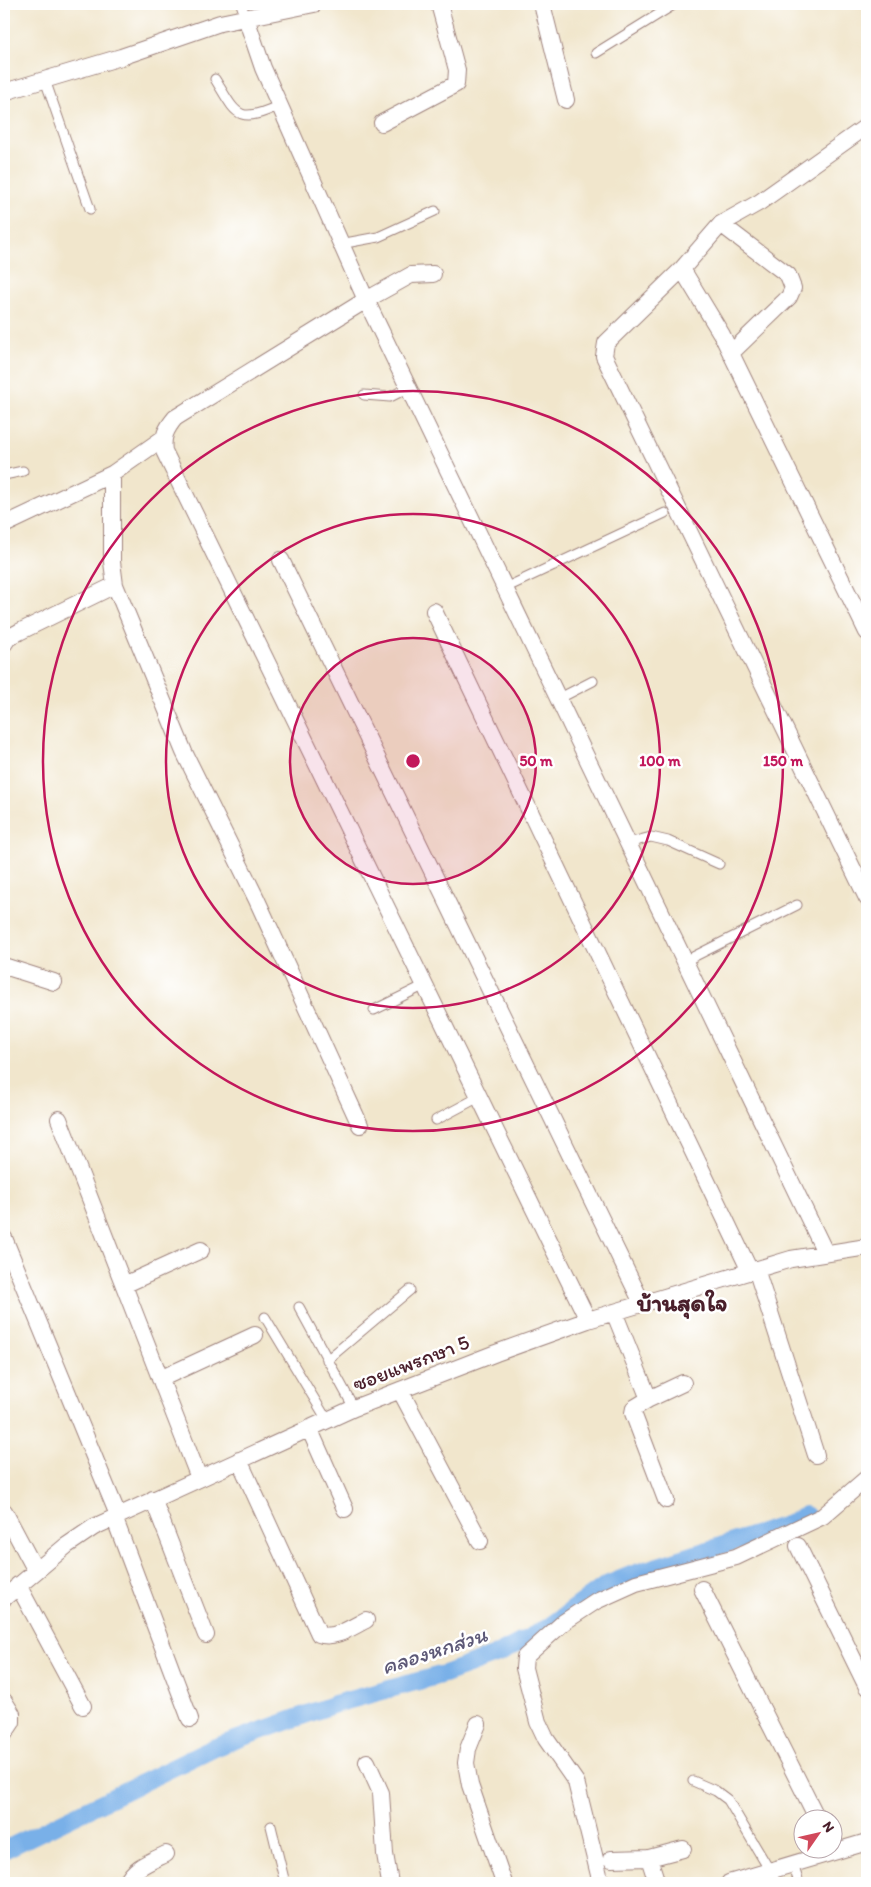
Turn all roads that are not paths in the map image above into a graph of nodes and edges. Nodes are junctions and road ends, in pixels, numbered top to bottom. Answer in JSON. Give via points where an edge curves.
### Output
{"nodes":[{"id":1,"x":314,"y":4,"type":"edge"},
{"id":2,"x":439,"y":4,"type":"edge"},
{"id":3,"x":542,"y":4,"type":"edge"},
{"id":4,"x":675,"y":4,"type":"edge"},
{"id":5,"x":244,"y":11,"type":"edge"},
{"id":6,"x":596,"y":54,"type":"dead end"},
{"id":7,"x":215,"y":79,"type":"dead end"},
{"id":8,"x":45,"y":80,"type":"junction"},
{"id":9,"x":4,"y":92,"type":"edge"},
{"id":10,"x":566,"y":100,"type":"dead end"},
{"id":11,"x":280,"y":105,"type":"junction"},
{"id":12,"x":382,"y":122,"type":"dead end"},
{"id":13,"x":867,"y":126,"type":"edge"},
{"id":14,"x":90,"y":209,"type":"dead end"},
{"id":15,"x":435,"y":211,"type":"dead end"},
{"id":16,"x":721,"y":224,"type":"junction"},
{"id":17,"x":340,"y":244,"type":"junction"},
{"id":18,"x":682,"y":269,"type":"junction"},
{"id":19,"x":433,"y":274,"type":"dead end"},
{"id":20,"x":366,"y":300,"type":"junction"},
{"id":21,"x":731,"y":353,"type":"junction"},
{"id":22,"x":408,"y":388,"type":"junction"},
{"id":23,"x":364,"y":395,"type":"dead end"},
{"id":24,"x":162,"y":439,"type":"junction"},
{"id":25,"x":23,"y":470,"type":"dead end"},
{"id":26,"x":112,"y":474,"type":"junction"},
{"id":27,"x":4,"y":475,"type":"edge"},
{"id":28,"x":665,"y":514,"type":"dead end"},
{"id":29,"x":4,"y":525,"type":"edge"},
{"id":30,"x":281,"y":560,"type":"dead end"},
{"id":31,"x":115,"y":585,"type":"junction"},
{"id":32,"x":505,"y":588,"type":"junction"},
{"id":33,"x":434,"y":611,"type":"dead end"},
{"id":34,"x":867,"y":632,"type":"edge"},
{"id":35,"x":4,"y":644,"type":"edge"},
{"id":36,"x":593,"y":681,"type":"dead end"},
{"id":37,"x":558,"y":699,"type":"junction"},
{"id":38,"x":628,"y":843,"type":"junction"},
{"id":39,"x":719,"y":864,"type":"dead end"},
{"id":40,"x":867,"y":898,"type":"edge"},
{"id":41,"x":797,"y":905,"type":"dead end"},
{"id":42,"x":685,"y":961,"type":"junction"},
{"id":43,"x":10,"y":968,"type":"edge"},
{"id":44,"x":54,"y":982,"type":"dead end"},
{"id":45,"x":424,"y":985,"type":"junction"},
{"id":46,"x":374,"y":1010,"type":"dead end"},
{"id":47,"x":480,"y":1098,"type":"junction"},
{"id":48,"x":60,"y":1119,"type":"dead end"},
{"id":49,"x":436,"y":1120,"type":"dead end"},
{"id":50,"x":360,"y":1125,"type":"dead end"},
{"id":51,"x":4,"y":1238,"type":"edge"},
{"id":52,"x":867,"y":1248,"type":"edge"},
{"id":53,"x":201,"y":1250,"type":"dead end"},
{"id":54,"x":825,"y":1252,"type":"junction"},
{"id":55,"x":753,"y":1270,"type":"junction"},
{"id":56,"x":124,"y":1286,"type":"junction"},
{"id":57,"x":410,"y":1290,"type":"dead end"},
{"id":58,"x":642,"y":1303,"type":"junction"},
{"id":59,"x":299,"y":1307,"type":"dead end"},
{"id":60,"x":614,"y":1312,"type":"junction"},
{"id":61,"x":266,"y":1317,"type":"dead end"},
{"id":62,"x":588,"y":1320,"type":"junction"},
{"id":63,"x":256,"y":1335,"type":"dead end"},
{"id":64,"x":327,"y":1360,"type":"junction"},
{"id":65,"x":160,"y":1379,"type":"junction"},
{"id":66,"x":683,"y":1383,"type":"dead end"},
{"id":67,"x":400,"y":1390,"type":"junction"},
{"id":68,"x":649,"y":1399,"type":"junction"},
{"id":69,"x":354,"y":1408,"type":"junction"},
{"id":70,"x":327,"y":1420,"type":"junction"},
{"id":71,"x":309,"y":1428,"type":"junction"},
{"id":72,"x":816,"y":1455,"type":"dead end"},
{"id":73,"x":239,"y":1460,"type":"junction"},
{"id":74,"x":199,"y":1478,"type":"junction"},
{"id":75,"x":867,"y":1478,"type":"edge"},
{"id":76,"x":153,"y":1499,"type":"junction"},
{"id":77,"x":666,"y":1500,"type":"dead end"},
{"id":78,"x":345,"y":1509,"type":"dead end"},
{"id":79,"x":4,"y":1511,"type":"edge"},
{"id":80,"x":116,"y":1516,"type":"junction"},
{"id":81,"x":480,"y":1541,"type":"dead end"},
{"id":82,"x":798,"y":1546,"type":"dead end"},
{"id":83,"x":36,"y":1571,"type":"junction"},
{"id":84,"x":18,"y":1585,"type":"junction"},
{"id":85,"x":702,"y":1589,"type":"dead end"},
{"id":86,"x":4,"y":1598,"type":"edge"},
{"id":87,"x":366,"y":1620,"type":"dead end"},
{"id":88,"x":206,"y":1635,"type":"dead end"},
{"id":89,"x":867,"y":1687,"type":"edge"},
{"id":90,"x":4,"y":1701,"type":"edge"},
{"id":91,"x":83,"y":1706,"type":"dead end"},
{"id":92,"x":190,"y":1719,"type":"dead end"},
{"id":93,"x":478,"y":1724,"type":"dead end"},
{"id":94,"x":4,"y":1734,"type":"edge"},
{"id":95,"x":367,"y":1762,"type":"dead end"},
{"id":96,"x":692,"y":1781,"type":"dead end"},
{"id":97,"x":813,"y":1810,"type":"edge"},
{"id":98,"x":271,"y":1826,"type":"dead end"},
{"id":99,"x":867,"y":1842,"type":"edge"},
{"id":100,"x":844,"y":1848,"type":"edge"},
{"id":101,"x":683,"y":1849,"type":"dead end"},
{"id":102,"x":166,"y":1854,"type":"dead end"},
{"id":103,"x":610,"y":1858,"type":"dead end"},
{"id":104,"x":649,"y":1858,"type":"junction"},
{"id":105,"x":806,"y":1860,"type":"edge"},
{"id":106,"x":793,"y":1864,"type":"junction"},
{"id":107,"x":770,"y":1871,"type":"junction"},
{"id":108,"x":738,"y":1882,"type":"edge"},
{"id":109,"x":128,"y":1883,"type":"edge"},
{"id":110,"x":285,"y":1883,"type":"edge"},
{"id":111,"x":390,"y":1883,"type":"edge"},
{"id":112,"x":504,"y":1883,"type":"edge"},
{"id":113,"x":601,"y":1883,"type":"edge"},
{"id":114,"x":657,"y":1883,"type":"edge"},
{"id":115,"x":799,"y":1883,"type":"edge"}],
"edges":[{"from":1,"to":5,"type":"street"},
{"from":2,"to":12,"type":"street","via":[[457,70],[456,84]]},
{"from":3,"to":10,"type":"street"},
{"from":4,"to":6,"type":"lane"},
{"from":5,"to":8,"type":"street","via":[[220,23]]},
{"from":5,"to":11,"type":"street","via":[[263,68]]},
{"from":7,"to":11,"type":"lane","via":[[239,114],[258,115]]},
{"from":8,"to":9,"type":"street"},
{"from":8,"to":14,"type":"lane"},
{"from":11,"to":17,"type":"street"},
{"from":13,"to":16,"type":"street","via":[[760,202]]},
{"from":15,"to":17,"type":"lane","via":[[378,237]]},
{"from":16,"to":18,"type":"street"},
{"from":16,"to":21,"type":"street","via":[[788,275],[793,288],[782,304]]},
{"from":17,"to":20,"type":"street"},
{"from":18,"to":21,"type":"street"},
{"from":18,"to":40,"type":"street","via":[[606,343],[604,356]]},
{"from":19,"to":20,"type":"street","via":[[411,275]]},
{"from":20,"to":22,"type":"street"},
{"from":20,"to":24,"type":"street","via":[[175,418]]},
{"from":21,"to":34,"type":"street"},
{"from":22,"to":23,"type":"lane","via":[[390,397]]},
{"from":22,"to":32,"type":"street"},
{"from":24,"to":26,"type":"street"},
{"from":24,"to":45,"type":"street","via":[[168,462]]},
{"from":25,"to":27,"type":"lane"},
{"from":26,"to":29,"type":"street"},
{"from":26,"to":31,"type":"street"},
{"from":28,"to":32,"type":"lane"},
{"from":30,"to":58,"type":"street"},
{"from":31,"to":35,"type":"street","via":[[19,632]]},
{"from":31,"to":50,"type":"street","via":[[184,752],[256,898]]},
{"from":32,"to":37,"type":"street"},
{"from":33,"to":55,"type":"street"},
{"from":36,"to":37,"type":"lane"},
{"from":37,"to":38,"type":"street"},
{"from":38,"to":39,"type":"lane","via":[[651,837],[668,841]]},
{"from":38,"to":42,"type":"street"},
{"from":41,"to":42,"type":"lane"},
{"from":42,"to":54,"type":"street"},
{"from":43,"to":44,"type":"street"},
{"from":45,"to":46,"type":"lane"},
{"from":45,"to":47,"type":"street"},
{"from":47,"to":49,"type":"lane"},
{"from":47,"to":62,"type":"street"},
{"from":48,"to":56,"type":"street"},
{"from":51,"to":80,"type":"street"},
{"from":52,"to":54,"type":"street","name":"ซอยแพรกษา 5"},
{"from":53,"to":56,"type":"street"},
{"from":54,"to":55,"type":"street","name":"ซอยแพรกษา 5"},
{"from":55,"to":58,"type":"street","name":"ซอยแพรกษา 5"},
{"from":55,"to":72,"type":"street"},
{"from":56,"to":65,"type":"street"},
{"from":57,"to":64,"type":"lane"},
{"from":58,"to":60,"type":"street","name":"ซอยแพรกษา 5"},
{"from":59,"to":64,"type":"lane"},
{"from":60,"to":62,"type":"street","name":"ซอยแพรกษา 5"},
{"from":60,"to":68,"type":"street"},
{"from":61,"to":70,"type":"lane"},
{"from":62,"to":67,"type":"street","name":"ซอยแพรกษา 5"},
{"from":63,"to":65,"type":"street"},
{"from":64,"to":69,"type":"lane"},
{"from":65,"to":74,"type":"street"},
{"from":66,"to":68,"type":"street"},
{"from":67,"to":69,"type":"street","name":"ซอยแพรกษา 5"},
{"from":67,"to":81,"type":"street"},
{"from":68,"to":77,"type":"street","via":[[634,1408],[633,1413]]},
{"from":69,"to":70,"type":"street","name":"ซอยแพรกษา 5"},
{"from":70,"to":71,"type":"street","name":"ซอยแพรกษา 5"},
{"from":71,"to":73,"type":"street","name":"ซอยแพรกษา 5"},
{"from":71,"to":78,"type":"street"},
{"from":73,"to":74,"type":"street","name":"ซอยแพรกษา 5"},
{"from":73,"to":87,"type":"street","via":[[319,1634],[335,1634]]},
{"from":74,"to":76,"type":"street","name":"ซอยแพรกษา 5"},
{"from":75,"to":113,"type":"street","via":[[823,1516],[736,1556],[636,1583],[596,1600],[564,1622],[524,1657],[538,1722],[576,1782]]},
{"from":76,"to":80,"type":"street","name":"ซอยแพรกษา 5"},
{"from":76,"to":88,"type":"street"},
{"from":79,"to":83,"type":"street"},
{"from":80,"to":83,"type":"street","name":"ซอยแพรกษา 5","via":[[66,1546]]},
{"from":80,"to":92,"type":"street"},
{"from":82,"to":89,"type":"street"},
{"from":83,"to":84,"type":"street","name":"ซอยแพรกษา 5"},
{"from":84,"to":86,"type":"street","name":"ซอยแพรกษา 5"},
{"from":84,"to":91,"type":"street"},
{"from":85,"to":97,"type":"street"},
{"from":90,"to":94,"type":"street","via":[[12,1714],[12,1722]]},
{"from":93,"to":112,"type":"street","via":[[466,1764]]},
{"from":95,"to":111,"type":"street","via":[[381,1793]]},
{"from":96,"to":107,"type":"lane","via":[[728,1800]]},
{"from":98,"to":110,"type":"lane"},
{"from":99,"to":100,"type":"street"},
{"from":101,"to":104,"type":"street"},
{"from":102,"to":109,"type":"street","via":[[138,1869]]},
{"from":103,"to":104,"type":"street"},
{"from":104,"to":114,"type":"street"},
{"from":105,"to":106,"type":"street"},
{"from":106,"to":107,"type":"street"},
{"from":106,"to":115,"type":"lane"},
{"from":107,"to":108,"type":"street"}]}
